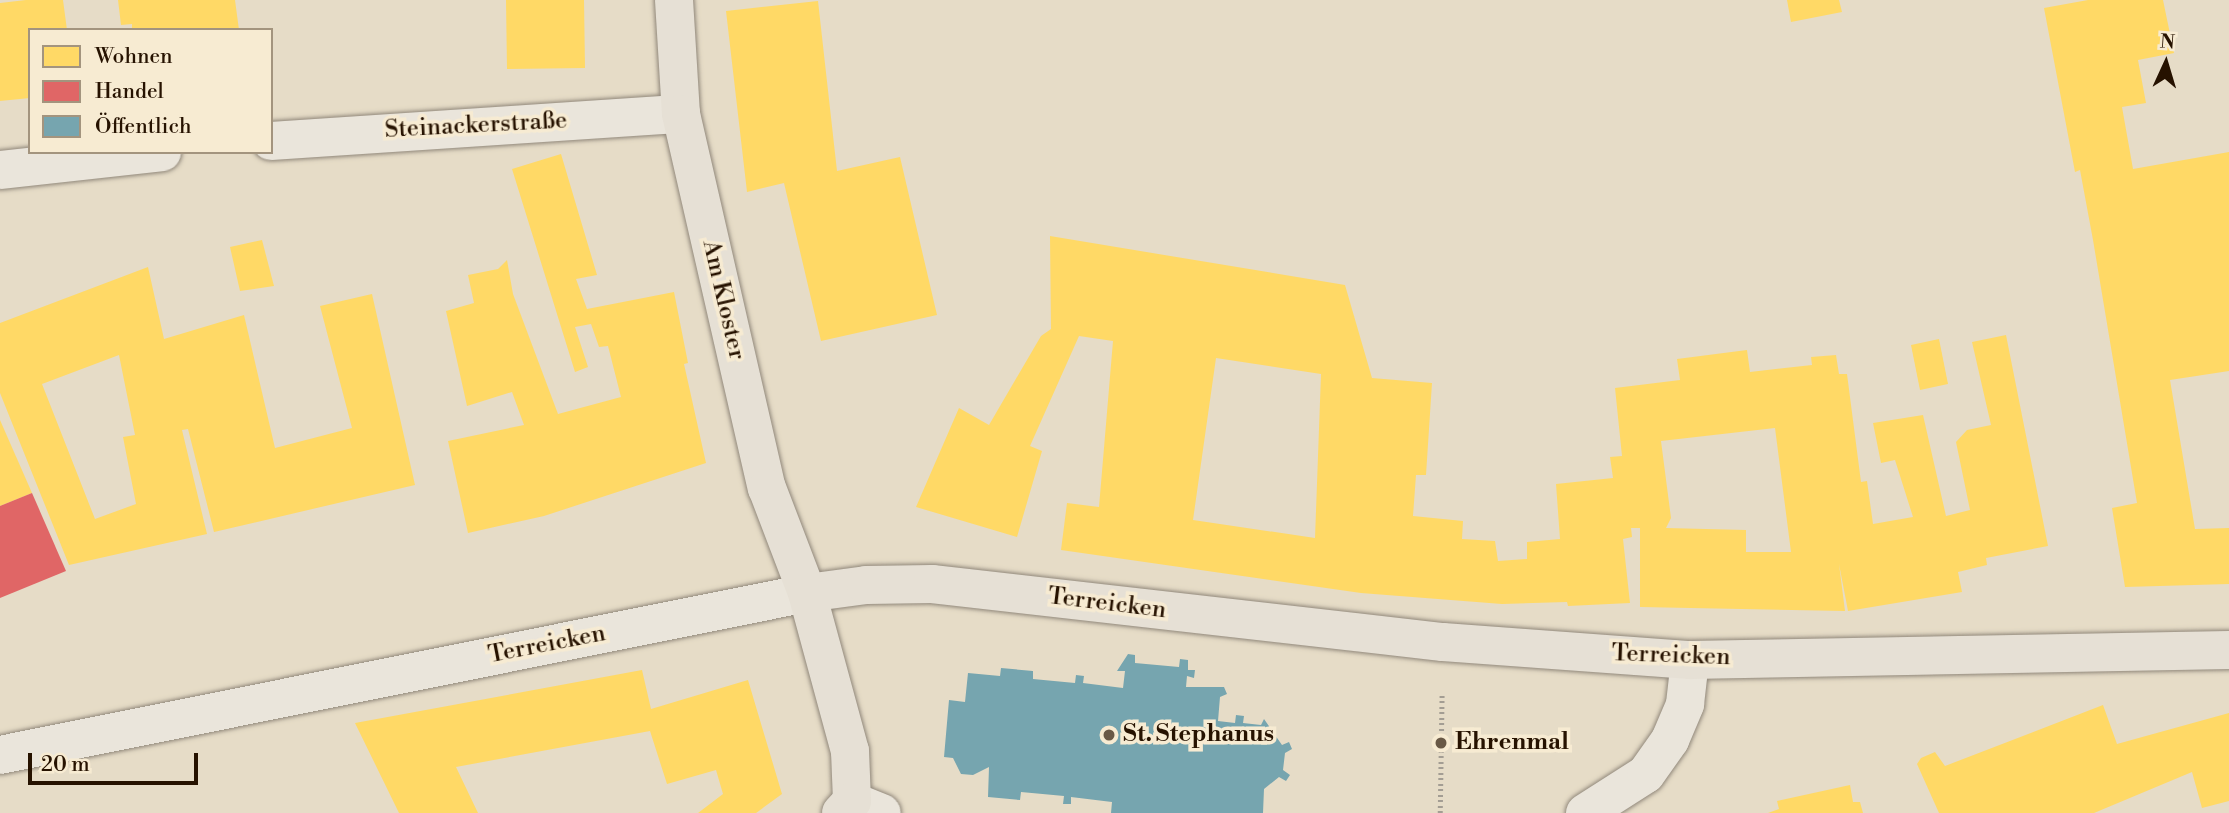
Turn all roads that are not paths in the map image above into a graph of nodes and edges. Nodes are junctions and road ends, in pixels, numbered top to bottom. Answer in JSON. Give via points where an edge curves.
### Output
{"nodes":[{"id":1,"x":674,"y":0,"type":"edge"},
{"id":2,"x":681,"y":114,"type":"junction"},
{"id":3,"x":273,"y":141,"type":"edge"},
{"id":4,"x":144,"y":154,"type":"edge"},
{"id":5,"x":0,"y":170,"type":"edge"},
{"id":6,"x":807,"y":593,"type":"junction"},
{"id":7,"x":2229,"y":650,"type":"edge"},
{"id":8,"x":1690,"y":660,"type":"junction"},
{"id":9,"x":0,"y":755,"type":"edge"},
{"id":10,"x":859,"y":810,"type":"edge"},
{"id":11,"x":1585,"y":813,"type":"edge"}],
"edges":[{"from":1,"to":2,"type":"main road","name":"Am Kloster"},
{"from":2,"to":3,"type":"street","name":"Steinackerstraße"},
{"from":2,"to":6,"type":"main road","name":"Am Kloster","via":[[766,488]]},
{"from":4,"to":5,"type":"street"},
{"from":6,"to":8,"type":"main road","name":"Terreicken","via":[[932,583],[1443,642]]},
{"from":6,"to":9,"type":"street","name":"Terreicken"},
{"from":6,"to":10,"type":"main road","name":"Am Kloster","via":[[850,751]]},
{"from":7,"to":8,"type":"main road","name":"Terreicken"},
{"from":8,"to":11,"type":"street","via":[[1685,704],[1670,740],[1646,774]]}]}
